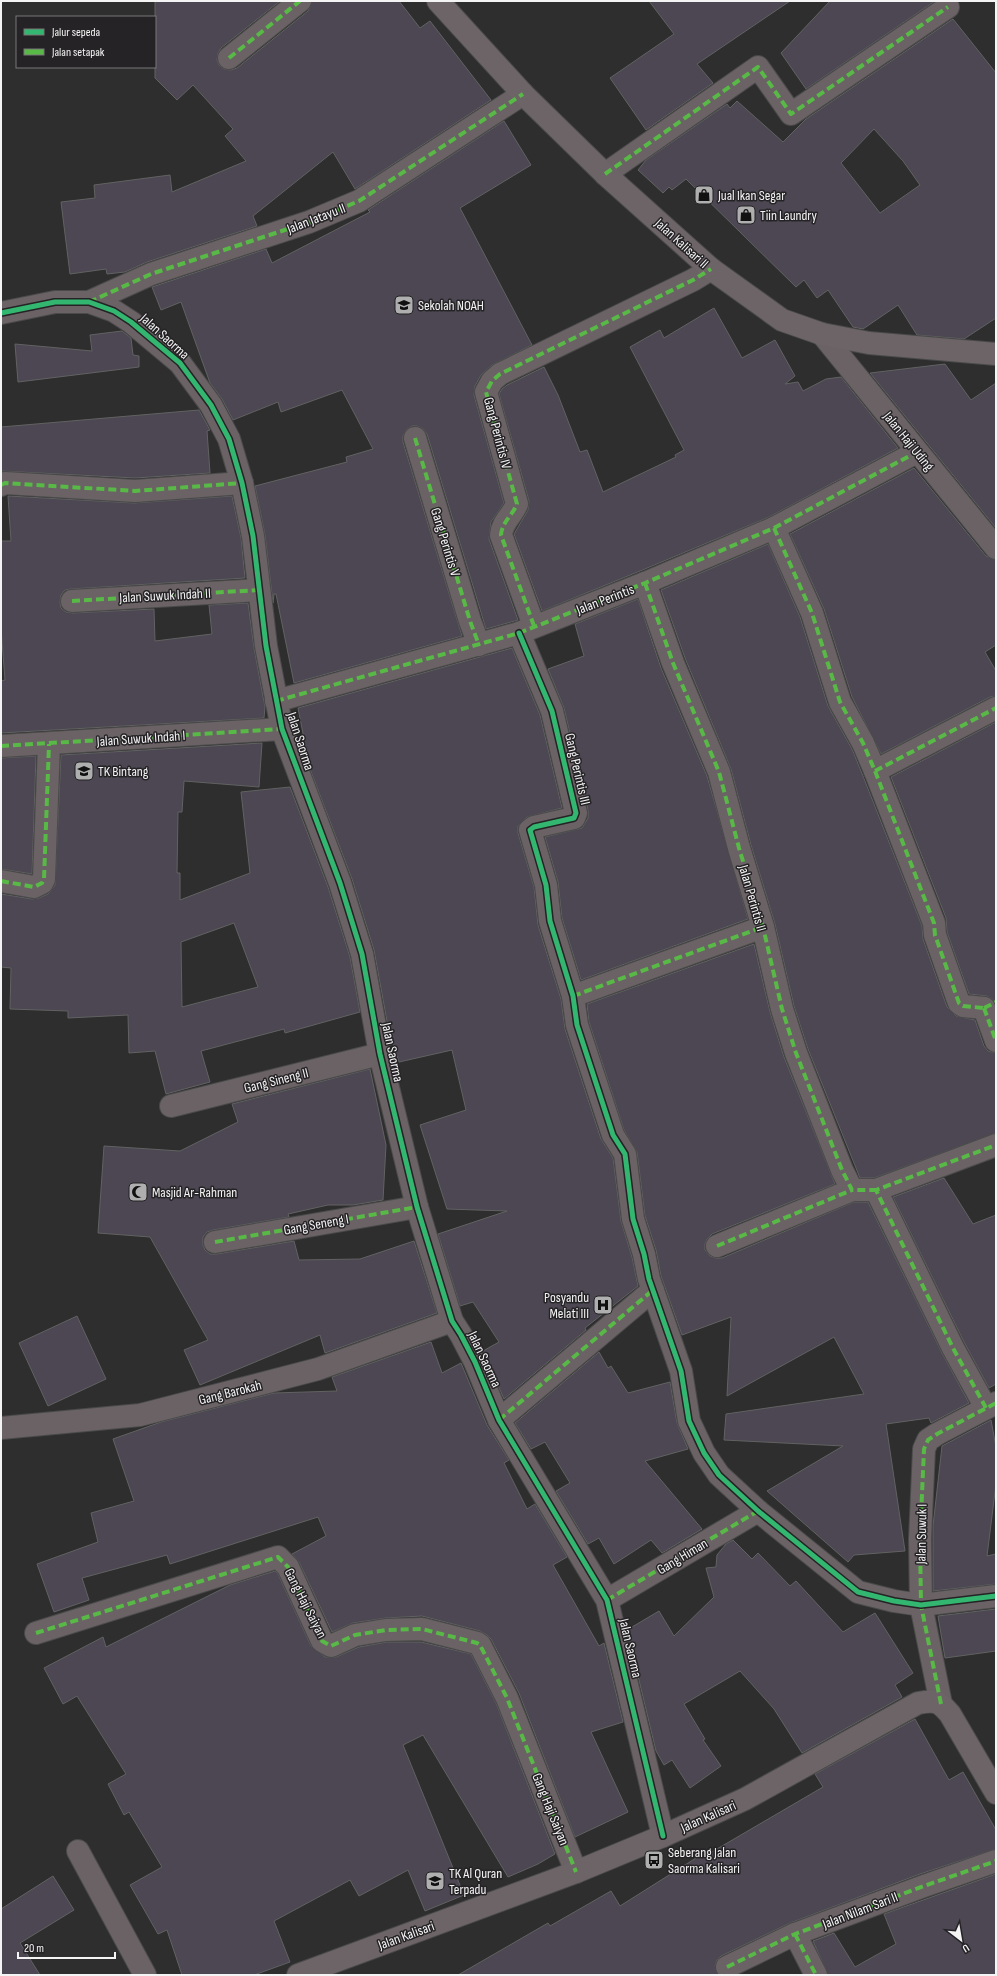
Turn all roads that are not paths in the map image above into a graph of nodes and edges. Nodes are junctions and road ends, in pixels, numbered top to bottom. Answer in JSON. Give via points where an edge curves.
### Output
{"nodes":[{"id":1,"x":300,"y":1,"type":"edge"},
{"id":2,"x":438,"y":1,"type":"edge"},
{"id":3,"x":948,"y":7,"type":"dead end"},
{"id":4,"x":229,"y":58,"type":"dead end"},
{"id":5,"x":523,"y":94,"type":"junction"},
{"id":6,"x":604,"y":174,"type":"junction"},
{"id":7,"x":711,"y":269,"type":"junction"},
{"id":8,"x":89,"y":302,"type":"junction"},
{"id":9,"x":1,"y":313,"type":"edge"},
{"id":10,"x":822,"y":334,"type":"junction"},
{"id":11,"x":996,"y":354,"type":"edge"},
{"id":12,"x":415,"y":438,"type":"dead end"},
{"id":13,"x":917,"y":452,"type":"junction"},
{"id":14,"x":242,"y":482,"type":"junction"},
{"id":15,"x":1,"y":485,"type":"edge"},
{"id":16,"x":774,"y":528,"type":"junction"},
{"id":17,"x":996,"y":548,"type":"edge"},
{"id":18,"x":644,"y":583,"type":"junction"},
{"id":19,"x":259,"y":590,"type":"junction"},
{"id":20,"x":72,"y":601,"type":"dead end"},
{"id":21,"x":527,"y":630,"type":"junction"},
{"id":22,"x":479,"y":645,"type":"junction"},
{"id":23,"x":276,"y":701,"type":"junction"},
{"id":24,"x":996,"y":708,"type":"edge"},
{"id":25,"x":282,"y":729,"type":"junction"},
{"id":26,"x":49,"y":744,"type":"junction"},
{"id":27,"x":1,"y":746,"type":"edge"},
{"id":28,"x":875,"y":771,"type":"junction"},
{"id":29,"x":1,"y":881,"type":"edge"},
{"id":30,"x":763,"y":927,"type":"junction"},
{"id":31,"x":573,"y":996,"type":"junction"},
{"id":32,"x":990,"y":1005,"type":"edge"},
{"id":33,"x":996,"y":1041,"type":"edge"},
{"id":34,"x":380,"y":1054,"type":"junction"},
{"id":35,"x":171,"y":1106,"type":"dead end"},
{"id":36,"x":996,"y":1145,"type":"edge"},
{"id":37,"x":852,"y":1190,"type":"junction"},
{"id":38,"x":876,"y":1190,"type":"junction"},
{"id":39,"x":417,"y":1207,"type":"junction"},
{"id":40,"x":215,"y":1242,"type":"dead end"},
{"id":41,"x":717,"y":1246,"type":"dead end"},
{"id":42,"x":653,"y":1290,"type":"junction"},
{"id":43,"x":452,"y":1321,"type":"junction"},
{"id":44,"x":991,"y":1406,"type":"edge"},
{"id":45,"x":499,"y":1420,"type":"junction"},
{"id":46,"x":1,"y":1428,"type":"edge"},
{"id":47,"x":758,"y":1511,"type":"junction"},
{"id":48,"x":996,"y":1596,"type":"edge"},
{"id":49,"x":607,"y":1600,"type":"junction"},
{"id":50,"x":921,"y":1605,"type":"junction"},
{"id":51,"x":36,"y":1633,"type":"dead end"},
{"id":52,"x":942,"y":1704,"type":"junction"},
{"id":53,"x":996,"y":1793,"type":"edge"},
{"id":54,"x":663,"y":1836,"type":"junction"},
{"id":55,"x":78,"y":1851,"type":"dead end"},
{"id":56,"x":996,"y":1861,"type":"edge"},
{"id":57,"x":576,"y":1872,"type":"junction"},
{"id":58,"x":795,"y":1934,"type":"junction"},
{"id":59,"x":727,"y":1967,"type":"dead end"},
{"id":60,"x":145,"y":1975,"type":"edge"},
{"id":61,"x":298,"y":1975,"type":"edge"},
{"id":62,"x":816,"y":1975,"type":"edge"}],
"edges":[{"from":1,"to":4,"type":"street"},
{"from":2,"to":5,"type":"street","name":"Jalan Kalisari II"},
{"from":3,"to":6,"type":"street","via":[[791,114],[758,67]]},
{"from":5,"to":6,"type":"street","name":"Jalan Kalisari II"},
{"from":5,"to":8,"type":"street","name":"Jalan Jatayu II","via":[[360,201],[309,222],[150,274]]},
{"from":6,"to":7,"type":"street","name":"Jalan Kalisari II"},
{"from":7,"to":10,"type":"street","name":"Jalan Kalisari II","via":[[782,320]]},
{"from":7,"to":21,"type":"street","name":"Gang Perintis IV","via":[[694,280],[500,374],[487,388],[517,504],[505,521],[501,535]]},
{"from":8,"to":9,"type":"street","via":[[55,302]]},
{"from":8,"to":14,"type":"street","name":"Jalan Saorma","via":[[114,311],[131,322],[180,364],[211,405],[229,439]]},
{"from":10,"to":11,"type":"street","name":"Jalan Kalisari II","via":[[869,343]]},
{"from":10,"to":13,"type":"street","name":"Jalan Haji Uding"},
{"from":12,"to":22,"type":"street","name":"Gang Perintis V"},
{"from":13,"to":16,"type":"street","name":"Jalan Perintis"},
{"from":13,"to":17,"type":"street","name":"Jalan Haji Uding"},
{"from":14,"to":15,"type":"street","via":[[135,491],[5,483]]},
{"from":14,"to":19,"type":"street","name":"Jalan Saorma","via":[[253,536]]},
{"from":16,"to":18,"type":"street","name":"Jalan Perintis"},
{"from":16,"to":28,"type":"street","via":[[812,613],[840,702]]},
{"from":18,"to":21,"type":"street","name":"Jalan Perintis"},
{"from":18,"to":30,"type":"street","name":"Jalan Perintis II","via":[[673,664],[719,772]]},
{"from":19,"to":20,"type":"street","name":"Jalan Suwuk Indah II"},
{"from":19,"to":23,"type":"street","name":"Jalan Saorma"},
{"from":21,"to":22,"type":"street","name":"Jalan Perintis"},
{"from":21,"to":31,"type":"street","name":"Gang Perintis III","via":[[552,711],[576,813],[574,818],[530,830],[546,885],[550,921]]},
{"from":22,"to":23,"type":"street","name":"Jalan Perintis"},
{"from":23,"to":25,"type":"street","name":"Jalan Saorma"},
{"from":24,"to":28,"type":"street"},
{"from":25,"to":26,"type":"street","name":"Jalan Suwuk Indah I"},
{"from":25,"to":34,"type":"street","name":"Jalan Saorma","via":[[340,883],[362,954]]},
{"from":26,"to":27,"type":"street","name":"Jalan Suwuk Indah I"},
{"from":26,"to":29,"type":"street","via":[[42,883],[34,887]]},
{"from":28,"to":32,"type":"street","via":[[934,923],[935,935],[959,1003],[963,1006]]},
{"from":30,"to":31,"type":"street"},
{"from":30,"to":37,"type":"street","name":"Jalan Perintis II","via":[[782,1010],[796,1053]]},
{"from":31,"to":42,"type":"street","via":[[577,1025],[610,1128],[625,1154],[633,1219]]},
{"from":32,"to":33,"type":"street"},
{"from":34,"to":35,"type":"street","name":"Gang Sineng II"},
{"from":34,"to":39,"type":"street","name":"Jalan Saorma"},
{"from":36,"to":38,"type":"street"},
{"from":37,"to":38,"type":"street"},
{"from":37,"to":41,"type":"street"},
{"from":38,"to":44,"type":"street","via":[[953,1348]]},
{"from":39,"to":40,"type":"street","name":"Gang Seneng I"},
{"from":39,"to":43,"type":"street","name":"Jalan Saorma"},
{"from":42,"to":45,"type":"street"},
{"from":42,"to":47,"type":"street","via":[[681,1372],[689,1421],[704,1453],[719,1475]]},
{"from":43,"to":45,"type":"street","name":"Jalan Saorma","via":[[475,1362]]},
{"from":43,"to":46,"type":"street","name":"Gang Barokah","via":[[318,1369],[140,1415]]},
{"from":44,"to":50,"type":"street","name":"Jalan Suwuk I","via":[[937,1434],[928,1440],[924,1449],[920,1539]]},
{"from":45,"to":49,"type":"street","name":"Jalan Saorma"},
{"from":47,"to":49,"type":"street","name":"Gang Himan"},
{"from":47,"to":50,"type":"street","via":[[858,1592]]},
{"from":48,"to":50,"type":"street"},
{"from":49,"to":54,"type":"street","name":"Jalan Saorma"},
{"from":50,"to":52,"type":"street","name":"Jalan Suwuk I"},
{"from":51,"to":57,"type":"street","name":"Gang Haji Saiyan","via":[[278,1557],[288,1567],[322,1641],[331,1646],[355,1635],[386,1630],[422,1629],[477,1643],[507,1698]]},
{"from":52,"to":53,"type":"street"},
{"from":52,"to":54,"type":"street","name":"Jalan Kalisari","via":[[934,1701],[918,1703],[745,1799]]},
{"from":54,"to":57,"type":"street","name":"Jalan Kalisari"},
{"from":55,"to":60,"type":"street"},
{"from":56,"to":58,"type":"street","name":"Jalan Nilam Sari II"},
{"from":57,"to":61,"type":"street","name":"Jalan Kalisari"},
{"from":58,"to":59,"type":"street","name":"Jalan Nilam Sari II"},
{"from":58,"to":62,"type":"street"}]}
